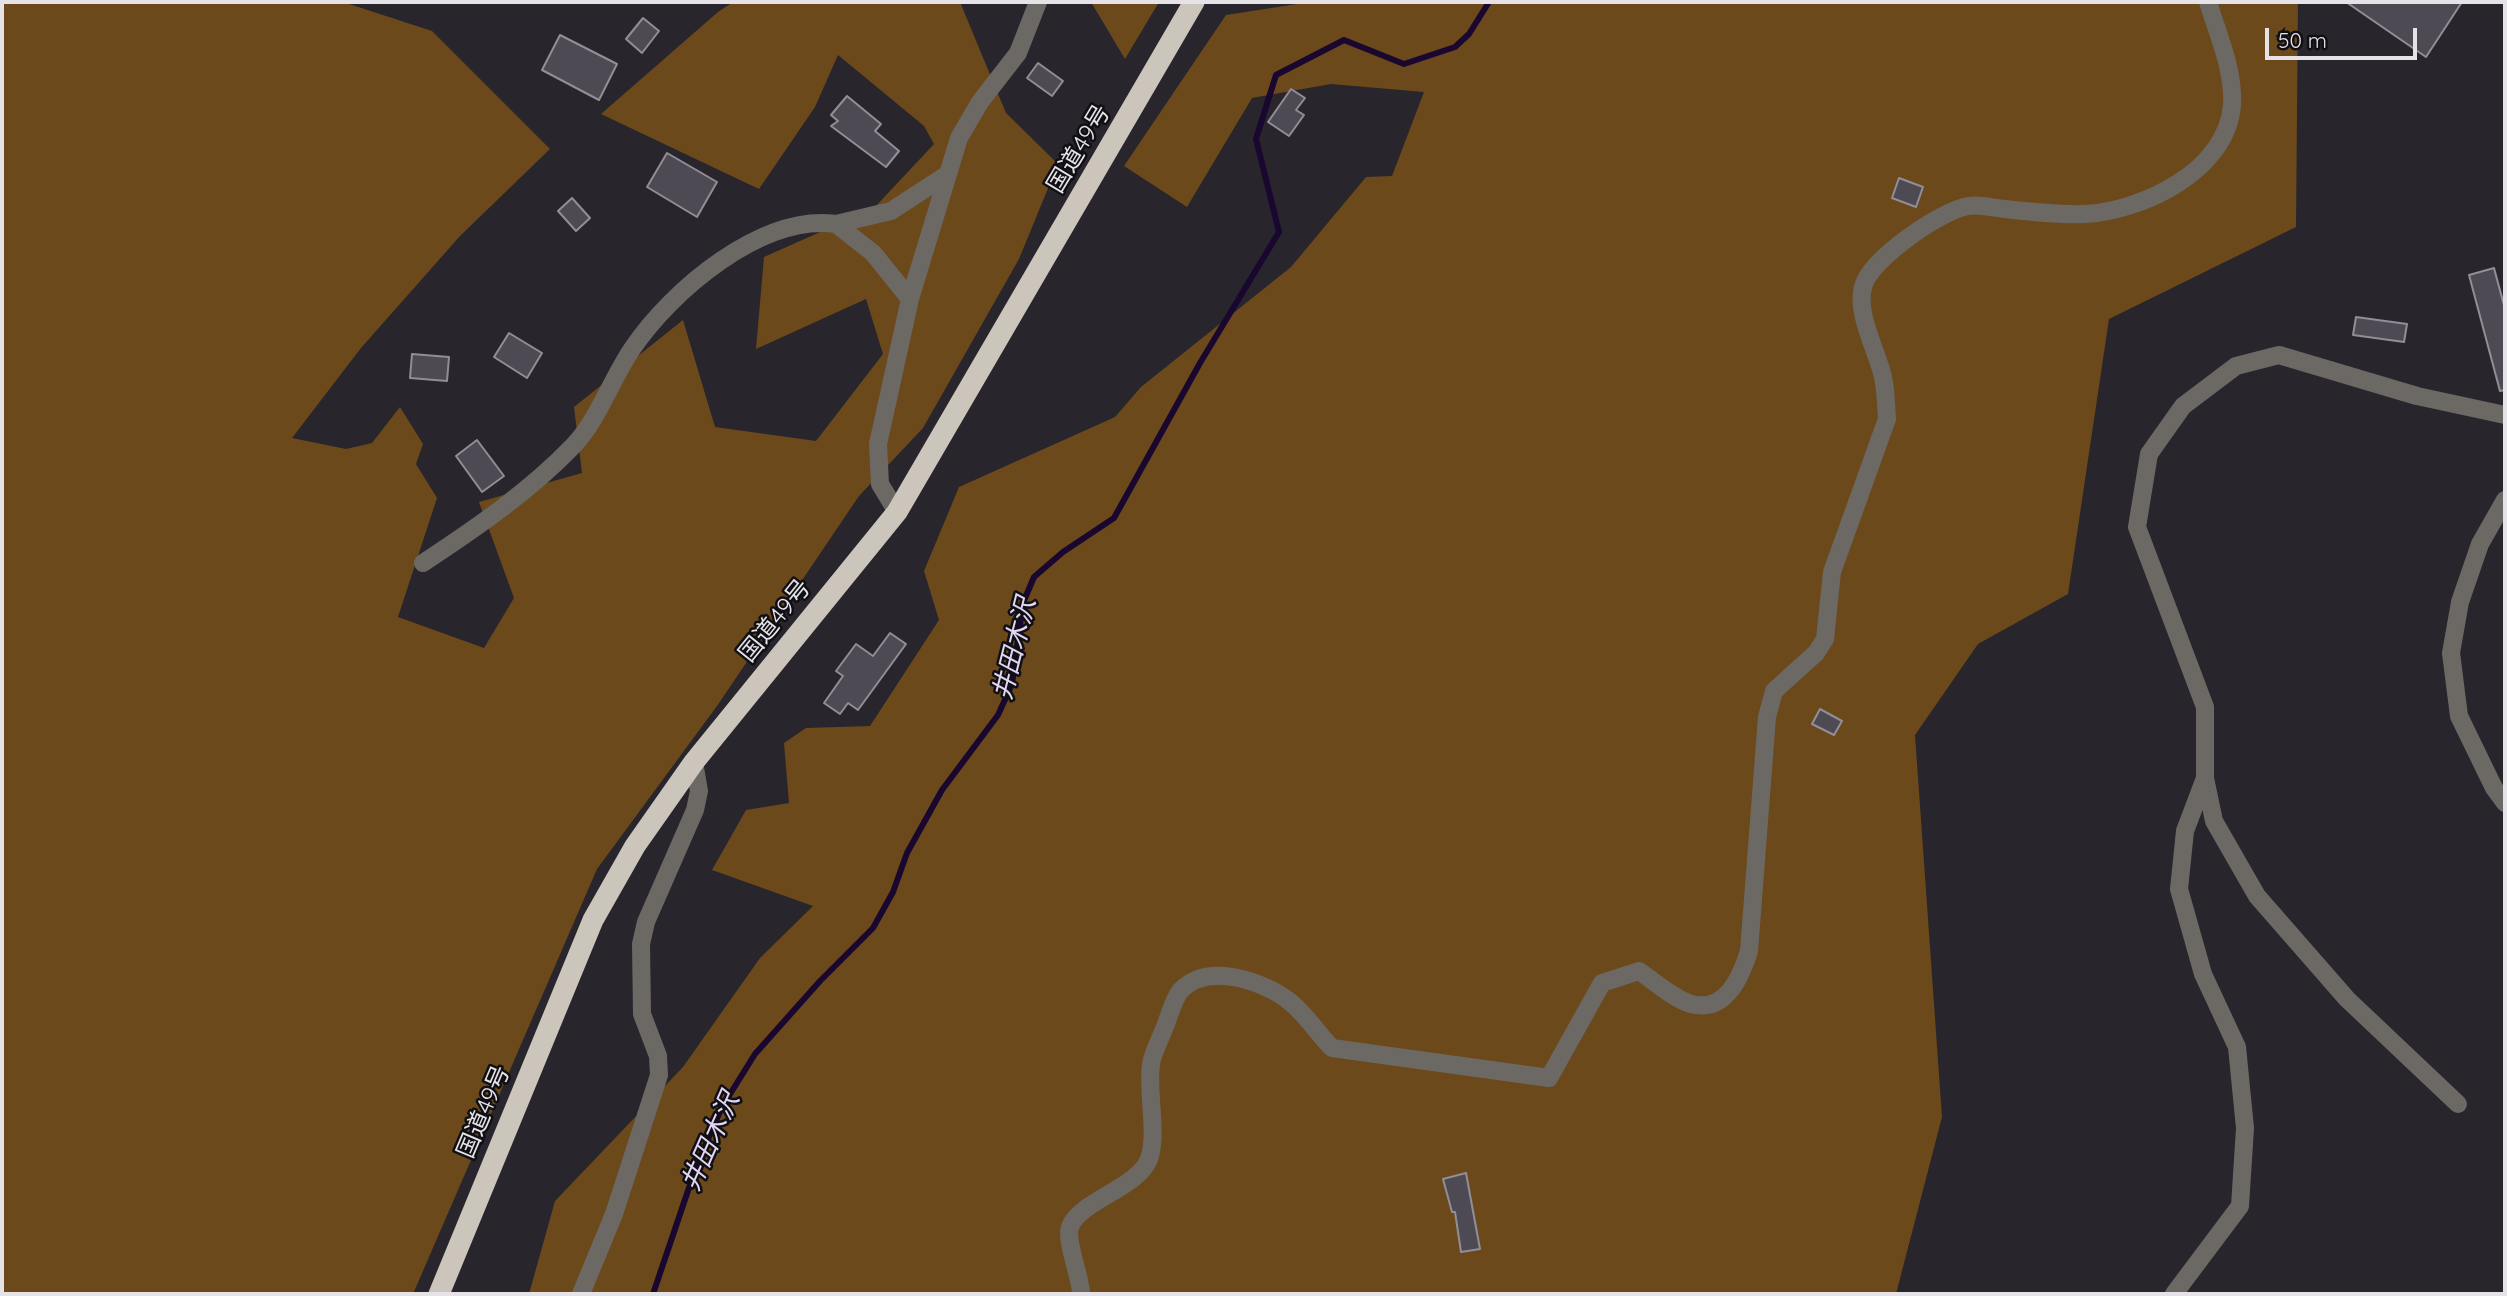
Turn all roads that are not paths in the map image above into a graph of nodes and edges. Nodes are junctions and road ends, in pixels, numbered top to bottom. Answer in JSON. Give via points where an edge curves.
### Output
{"nodes":[{"id":1,"x":1038,"y":2,"type":"edge"},
{"id":2,"x":1195,"y":2,"type":"edge"},
{"id":3,"x":2208,"y":2,"type":"edge"},
{"id":4,"x":948,"y":174,"type":"junction"},
{"id":5,"x":836,"y":224,"type":"junction"},
{"id":6,"x":910,"y":299,"type":"junction"},
{"id":7,"x":2505,"y":415,"type":"edge"},
{"id":8,"x":2505,"y":500,"type":"edge"},
{"id":9,"x":897,"y":512,"type":"junction"},
{"id":10,"x":423,"y":563,"type":"dead end"},
{"id":11,"x":694,"y":762,"type":"junction"},
{"id":12,"x":2204,"y":778,"type":"junction"},
{"id":13,"x":2505,"y":803,"type":"edge"},
{"id":14,"x":2458,"y":1104,"type":"dead end"},
{"id":15,"x":439,"y":1294,"type":"edge"},
{"id":16,"x":581,"y":1294,"type":"edge"},
{"id":17,"x":1081,"y":1294,"type":"edge"},
{"id":18,"x":2174,"y":1294,"type":"edge"}],
"edges":[{"from":1,"to":4,"type":"street","via":[[1018,53],[979,102],[959,138]]},
{"from":2,"to":9,"type":"highway","name":"国道49号"},
{"from":3,"to":17,"type":"street","via":[[2231,84],[2232,108],[2221,141],[2195,169],[2169,188],[2133,204],[2086,214],[1970,205],[1940,215],[1910,236],[1868,275],[1862,287],[1864,314],[1886,392],[1887,419],[1832,572],[1825,639],[1774,691],[1767,717],[1749,951],[1741,978],[1730,993],[1707,1005],[1689,1004],[1639,971],[1610,979],[1602,983],[1549,1078],[1332,1048],[1292,1003],[1272,989],[1245,978],[1221,976],[1192,983],[1180,991],[1152,1060],[1152,1149],[1147,1162],[1140,1173],[1077,1216],[1070,1227]]},
{"from":4,"to":5,"type":"street","via":[[891,211]]},
{"from":4,"to":6,"type":"street"},
{"from":5,"to":6,"type":"street","via":[[873,253]]},
{"from":5,"to":10,"type":"street","via":[[814,221],[750,244],[689,282],[632,350],[575,444],[484,523]]},
{"from":6,"to":9,"type":"street","via":[[878,444],[880,484]]},
{"from":7,"to":12,"type":"street","via":[[2417,396],[2279,355],[2236,366],[2183,406],[2149,454],[2137,527],[2205,707]]},
{"from":8,"to":13,"type":"street","via":[[2480,544],[2460,602],[2451,653],[2459,716]]},
{"from":9,"to":11,"type":"highway","name":"国道49号"},
{"from":11,"to":15,"type":"highway","name":"国道49号","via":[[635,846],[593,920]]},
{"from":11,"to":16,"type":"street","via":[[699,791],[695,810],[646,922],[641,944],[642,1014],[658,1056],[659,1075],[614,1214]]},
{"from":12,"to":14,"type":"street","via":[[2214,821],[2257,896],[2347,999]]},
{"from":12,"to":18,"type":"street","via":[[2185,831],[2179,889],[2203,974],[2236,1047],[2245,1128],[2240,1206]]}]}
